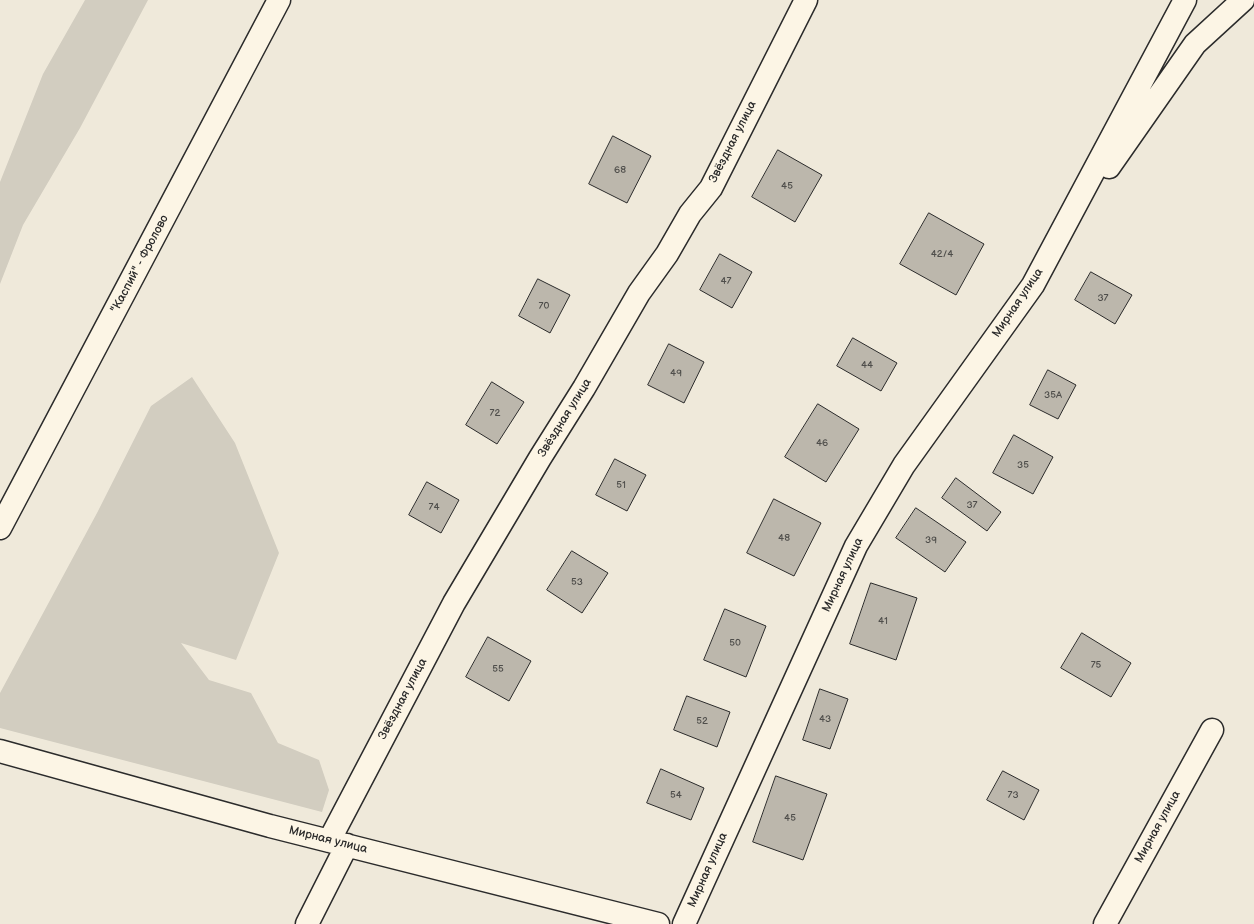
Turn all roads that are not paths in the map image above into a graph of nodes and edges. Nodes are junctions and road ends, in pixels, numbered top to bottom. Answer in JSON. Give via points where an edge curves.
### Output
{"nodes":[{"id":1,"x":279,"y":0,"type":"edge"},
{"id":2,"x":806,"y":0,"type":"edge"},
{"id":3,"x":1185,"y":0,"type":"edge"},
{"id":4,"x":1243,"y":0,"type":"edge"},
{"id":5,"x":1050,"y":253,"type":"junction"},
{"id":6,"x":0,"y":528,"type":"edge"},
{"id":7,"x":1212,"y":730,"type":"dead end"},
{"id":8,"x":0,"y":751,"type":"edge"},
{"id":9,"x":338,"y":843,"type":"junction"},
{"id":10,"x":307,"y":924,"type":"edge"},
{"id":11,"x":658,"y":924,"type":"edge"},
{"id":12,"x":684,"y":924,"type":"edge"},
{"id":13,"x":1105,"y":924,"type":"edge"}],
"edges":[{"from":1,"to":6,"type":"street","name":"\"Каспий\" - Фролово"},
{"from":2,"to":9,"type":"street","name":"Звёздная улица","via":[[710,188],[690,214],[667,254],[639,293],[454,603]]},
{"from":3,"to":5,"type":"street","name":"Мирная улица"},
{"from":4,"to":5,"type":"street","name":"Мирная улица","via":[[1195,44]]},
{"from":5,"to":12,"type":"street","name":"Мирная улица","via":[[1033,285],[904,465],[856,546]]},
{"from":7,"to":13,"type":"street","name":"Мирная улица"},
{"from":8,"to":9,"type":"street","name":"Мирная улица"},
{"from":9,"to":10,"type":"street","name":"Звёздная улица"},
{"from":9,"to":11,"type":"street","name":"Мирная улица"}]}
